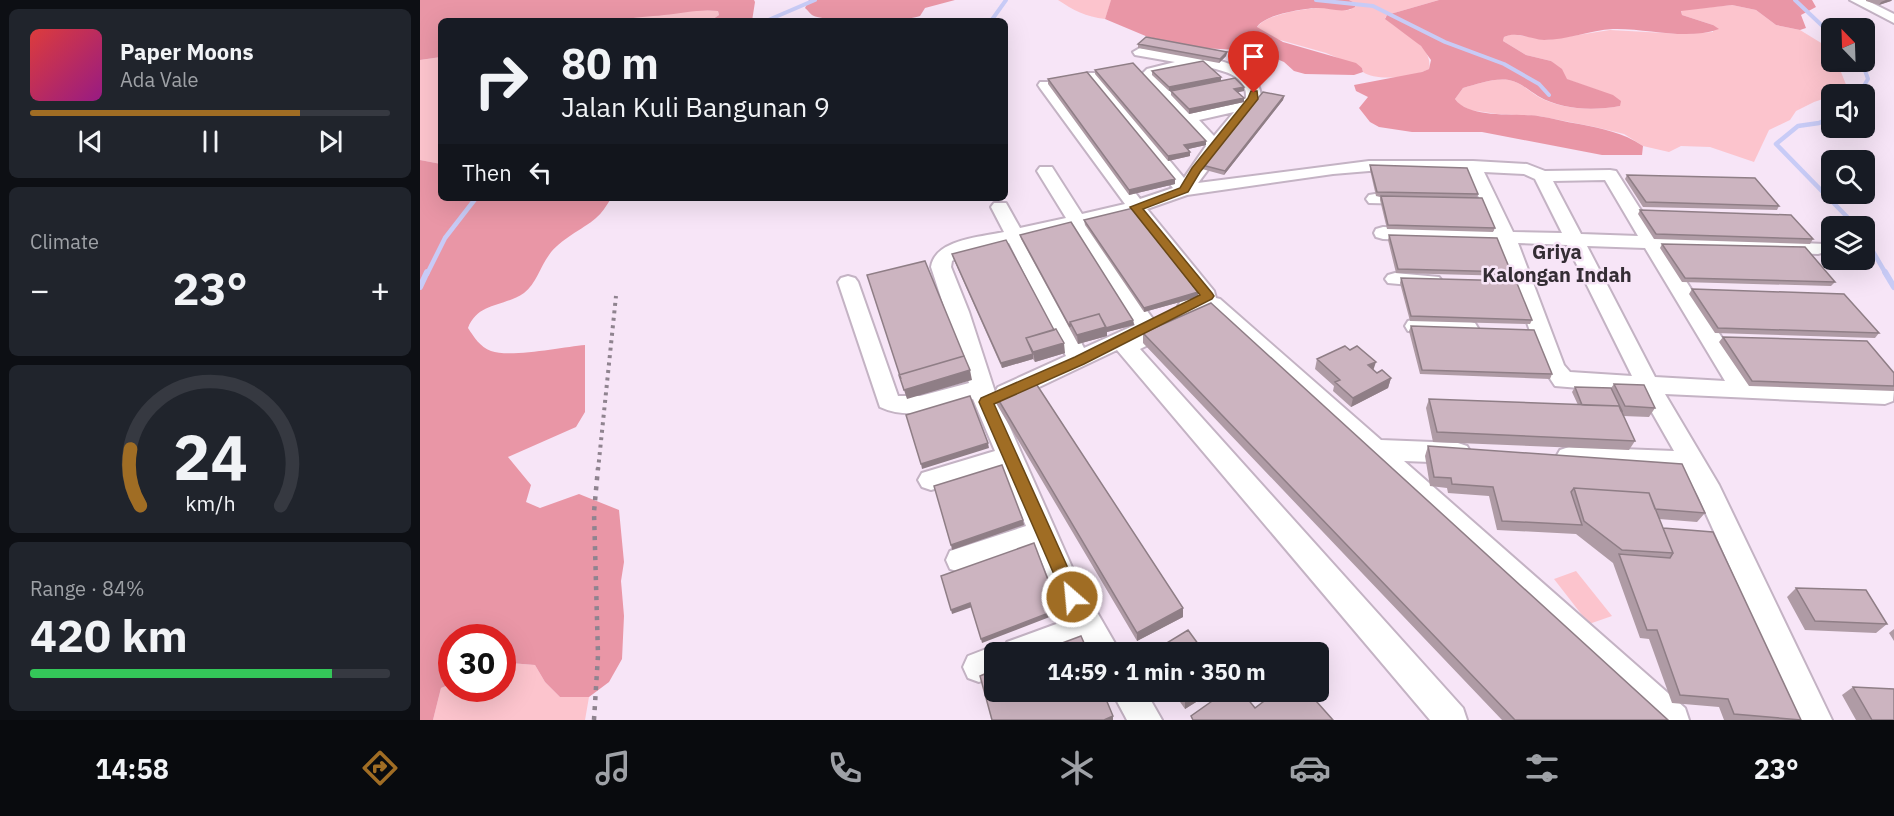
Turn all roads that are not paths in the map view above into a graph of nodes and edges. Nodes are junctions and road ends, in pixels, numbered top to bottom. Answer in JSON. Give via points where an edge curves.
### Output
{"nodes":[{"id":1,"x":1856,"y":0,"type":"edge"},
{"id":2,"x":1894,"y":19,"type":"edge"},
{"id":3,"x":1140,"y":52,"type":"edge"},
{"id":4,"x":1197,"y":61,"type":"junction"},
{"id":5,"x":1092,"y":76,"type":"edge"},
{"id":6,"x":1245,"y":78,"type":"junction"},
{"id":7,"x":1222,"y":83,"type":"edge"},
{"id":8,"x":1045,"y":85,"type":"dead end"},
{"id":9,"x":1188,"y":90,"type":"edge"},
{"id":10,"x":1165,"y":95,"type":"junction"},
{"id":11,"x":1248,"y":104,"type":"junction"},
{"id":12,"x":1188,"y":118,"type":"junction"},
{"id":13,"x":1215,"y":146,"type":"junction"},
{"id":14,"x":1473,"y":166,"type":"junction"},
{"id":15,"x":1046,"y":171,"type":"dead end"},
{"id":16,"x":1610,"y":175,"type":"junction"},
{"id":17,"x":1542,"y":176,"type":"junction"},
{"id":18,"x":1634,"y":176,"type":"edge"},
{"id":19,"x":1184,"y":190,"type":"junction"},
{"id":20,"x":1375,"y":199,"type":"dead end"},
{"id":21,"x":1433,"y":200,"type":"edge"},
{"id":22,"x":1467,"y":201,"type":"edge"},
{"id":23,"x":1490,"y":201,"type":"junction"},
{"id":24,"x":1000,"y":207,"type":"dead end"},
{"id":25,"x":1136,"y":207,"type":"junction"},
{"id":26,"x":1632,"y":210,"type":"junction"},
{"id":27,"x":1655,"y":211,"type":"edge"},
{"id":28,"x":1077,"y":222,"type":"junction"},
{"id":29,"x":1383,"y":233,"type":"dead end"},
{"id":30,"x":1015,"y":236,"type":"junction"},
{"id":31,"x":1506,"y":237,"type":"junction"},
{"id":32,"x":1576,"y":240,"type":"junction"},
{"id":33,"x":1651,"y":242,"type":"junction"},
{"id":34,"x":1818,"y":248,"type":"dead end"},
{"id":35,"x":1395,"y":279,"type":"dead end"},
{"id":36,"x":1453,"y":281,"type":"edge"},
{"id":37,"x":848,"y":282,"type":"dead end"},
{"id":38,"x":1500,"y":283,"type":"edge"},
{"id":39,"x":1523,"y":284,"type":"junction"},
{"id":40,"x":1682,"y":290,"type":"junction"},
{"id":41,"x":1703,"y":291,"type":"edge"},
{"id":42,"x":1416,"y":326,"type":"edge"},
{"id":43,"x":1147,"y":327,"type":"junction"},
{"id":44,"x":1484,"y":329,"type":"edge"},
{"id":45,"x":1518,"y":330,"type":"edge"},
{"id":46,"x":1541,"y":331,"type":"junction"},
{"id":47,"x":1711,"y":337,"type":"junction"},
{"id":48,"x":1734,"y":338,"type":"edge"},
{"id":49,"x":1079,"y":360,"type":"junction"},
{"id":50,"x":1648,"y":385,"type":"junction"},
{"id":51,"x":1743,"y":390,"type":"junction"},
{"id":52,"x":984,"y":395,"type":"junction"},
{"id":53,"x":1885,"y":395,"type":"dead end"},
{"id":54,"x":1376,"y":450,"type":"junction"},
{"id":55,"x":1480,"y":454,"type":"edge"},
{"id":56,"x":1011,"y":456,"type":"junction"},
{"id":57,"x":1539,"y":456,"type":"edge"},
{"id":58,"x":1691,"y":459,"type":"junction"},
{"id":59,"x":931,"y":480,"type":"dead end"},
{"id":60,"x":1043,"y":532,"type":"junction"},
{"id":61,"x":960,"y":560,"type":"dead end"},
{"id":62,"x":1089,"y":626,"type":"junction"},
{"id":63,"x":1045,"y":642,"type":"edge"},
{"id":64,"x":1099,"y":642,"type":"edge"},
{"id":65,"x":1134,"y":702,"type":"edge"},
{"id":66,"x":1146,"y":720,"type":"edge"},
{"id":67,"x":1450,"y":720,"type":"edge"},
{"id":68,"x":1673,"y":720,"type":"edge"},
{"id":69,"x":1816,"y":720,"type":"edge"}],
"edges":[{"from":1,"to":2,"type":"street"},
{"from":3,"to":4,"type":"street"},
{"from":4,"to":6,"type":"street","via":[[1231,68]]},
{"from":4,"to":10,"type":"street","via":[[1147,75]]},
{"from":5,"to":19,"type":"street"},
{"from":6,"to":7,"type":"street"},
{"from":6,"to":11,"type":"street","via":[[1254,93]]},
{"from":8,"to":25,"type":"street"},
{"from":9,"to":10,"type":"street"},
{"from":10,"to":12,"type":"street"},
{"from":11,"to":12,"type":"street"},
{"from":11,"to":13,"type":"street"},
{"from":12,"to":13,"type":"street"},
{"from":13,"to":19,"type":"street"},
{"from":14,"to":17,"type":"street","via":[[1527,169]]},
{"from":14,"to":19,"type":"street","via":[[1351,167]]},
{"from":14,"to":23,"type":"street"},
{"from":15,"to":28,"type":"street"},
{"from":16,"to":17,"type":"street"},
{"from":16,"to":18,"type":"street"},
{"from":16,"to":26,"type":"street"},
{"from":17,"to":32,"type":"street"},
{"from":19,"to":25,"type":"street"},
{"from":20,"to":21,"type":"street"},
{"from":22,"to":23,"type":"street"},
{"from":23,"to":31,"type":"street"},
{"from":24,"to":30,"type":"street"},
{"from":25,"to":28,"type":"street"},
{"from":25,"to":43,"type":"street","via":[[1208,296]]},
{"from":26,"to":27,"type":"street"},
{"from":26,"to":33,"type":"street"},
{"from":28,"to":30,"type":"street"},
{"from":28,"to":43,"type":"street"},
{"from":29,"to":31,"type":"street"},
{"from":30,"to":49,"type":"street"},
{"from":30,"to":52,"type":"street","via":[[957,249],[942,259],[940,267]]},
{"from":31,"to":32,"type":"street"},
{"from":31,"to":39,"type":"street"},
{"from":32,"to":33,"type":"street"},
{"from":32,"to":50,"type":"street"},
{"from":33,"to":34,"type":"street"},
{"from":33,"to":40,"type":"street"},
{"from":35,"to":36,"type":"street"},
{"from":37,"to":52,"type":"street","via":[[888,401],[911,406]]},
{"from":38,"to":39,"type":"street"},
{"from":39,"to":46,"type":"street"},
{"from":40,"to":41,"type":"street"},
{"from":40,"to":47,"type":"street"},
{"from":42,"to":44,"type":"street"},
{"from":43,"to":49,"type":"street"},
{"from":45,"to":46,"type":"street"},
{"from":46,"to":50,"type":"street","via":[[1554,368],[1563,380]]},
{"from":47,"to":48,"type":"street"},
{"from":47,"to":51,"type":"street"},
{"from":49,"to":52,"type":"street"},
{"from":50,"to":51,"type":"street"},
{"from":50,"to":58,"type":"street"},
{"from":51,"to":53,"type":"street"},
{"from":52,"to":56,"type":"street"},
{"from":54,"to":55,"type":"street"},
{"from":54,"to":67,"type":"street","via":[[1214,304],[1126,347]]},
{"from":54,"to":68,"type":"street"},
{"from":56,"to":59,"type":"street"},
{"from":56,"to":60,"type":"street"},
{"from":57,"to":58,"type":"street"},
{"from":58,"to":69,"type":"street"},
{"from":60,"to":61,"type":"street"},
{"from":60,"to":62,"type":"street","via":[[1064,582]]},
{"from":62,"to":63,"type":"street"},
{"from":62,"to":64,"type":"street"},
{"from":65,"to":66,"type":"street"}]}
